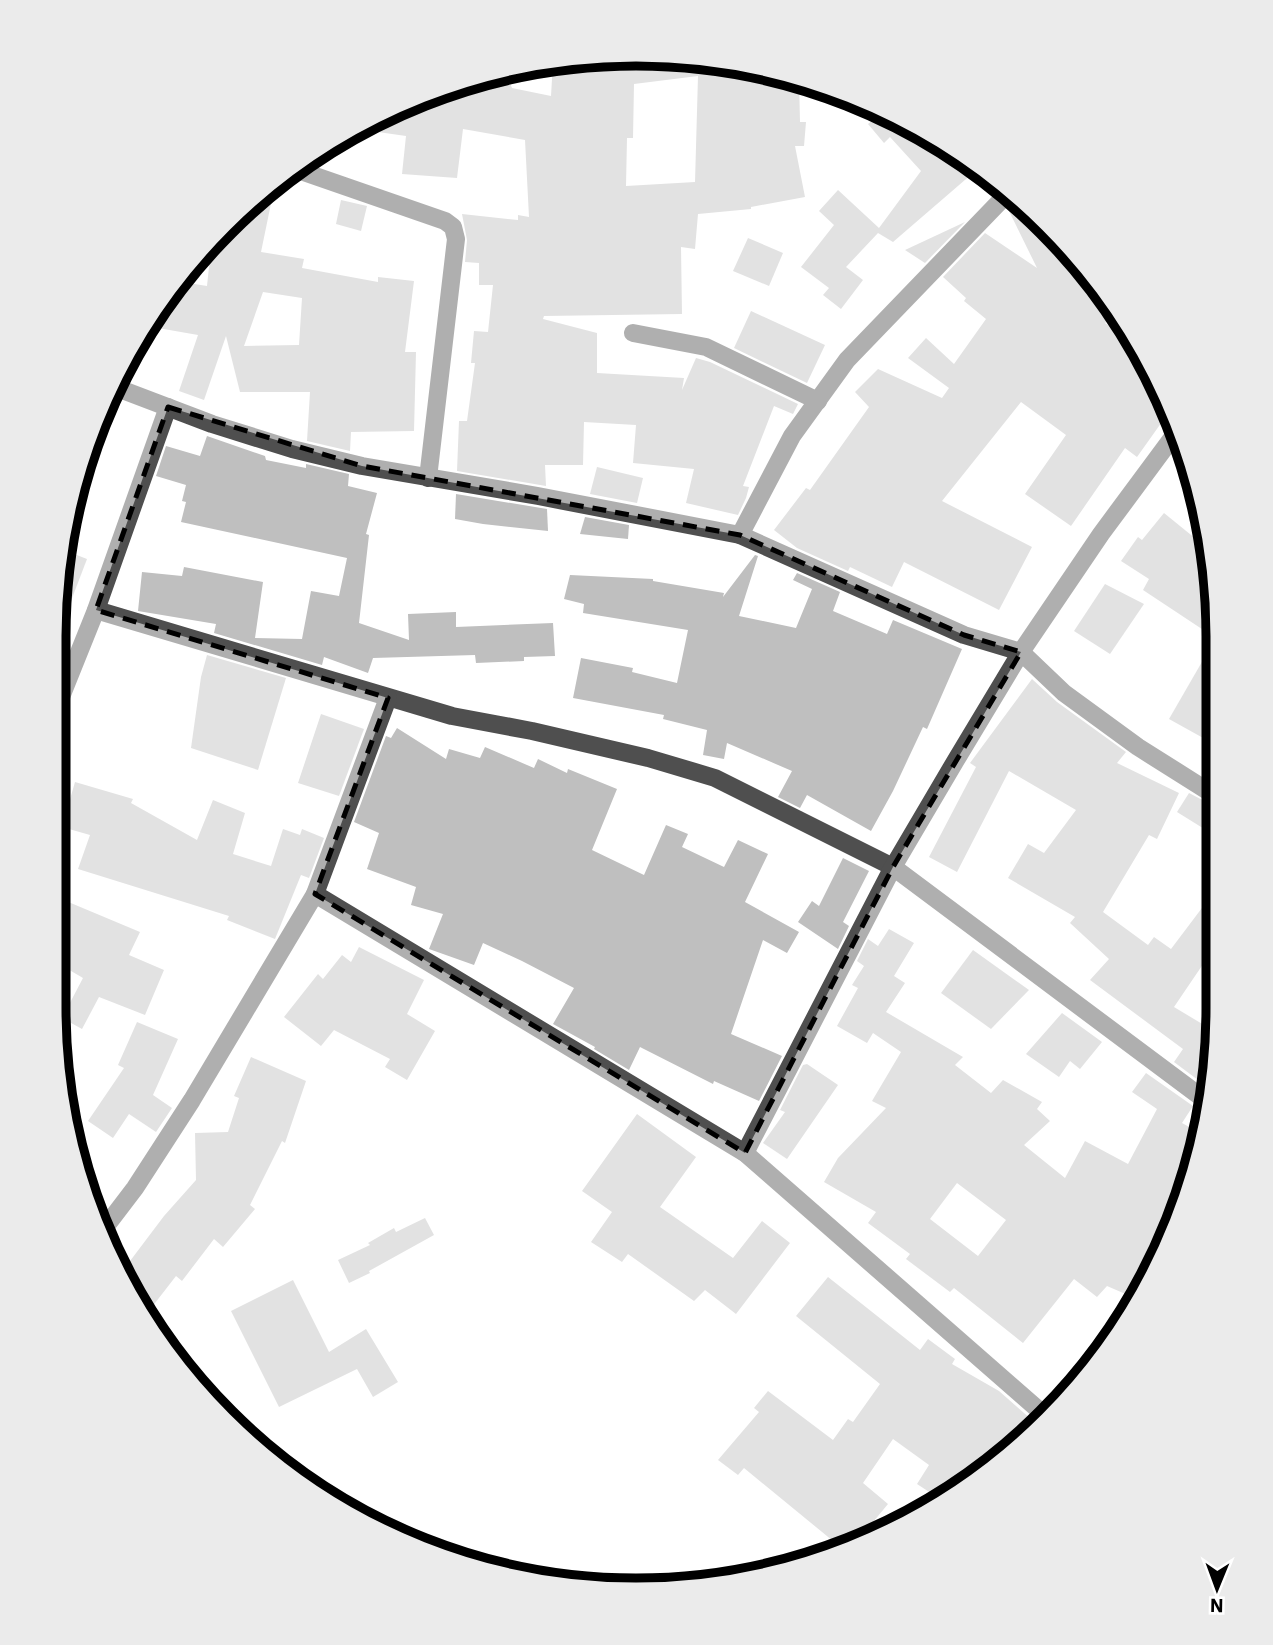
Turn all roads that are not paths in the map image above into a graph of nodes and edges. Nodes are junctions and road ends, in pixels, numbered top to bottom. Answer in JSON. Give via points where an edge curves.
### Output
{"nodes":[{"id":1,"x":306,"y":173,"type":"edge"},
{"id":2,"x":1002,"y":200,"type":"edge"},
{"id":3,"x":634,"y":333,"type":"dead end"},
{"id":4,"x":122,"y":390,"type":"edge"},
{"id":5,"x":818,"y":401,"type":"junction"},
{"id":6,"x":168,"y":407,"type":"junction"},
{"id":7,"x":1171,"y":439,"type":"edge"},
{"id":8,"x":428,"y":478,"type":"junction"},
{"id":9,"x":740,"y":536,"type":"junction"},
{"id":10,"x":96,"y":610,"type":"junction"},
{"id":11,"x":1021,"y":652,"type":"junction"},
{"id":12,"x":66,"y":685,"type":"edge"},
{"id":13,"x":388,"y":698,"type":"junction"},
{"id":14,"x":1206,"y":790,"type":"edge"},
{"id":15,"x":893,"y":866,"type":"junction"},
{"id":16,"x":315,"y":894,"type":"junction"},
{"id":17,"x":1200,"y":1096,"type":"edge"},
{"id":18,"x":745,"y":1153,"type":"junction"},
{"id":19,"x":108,"y":1223,"type":"edge"},
{"id":20,"x":1040,"y":1412,"type":"edge"}],
"edges":[{"from":1,"to":8,"type":"street","via":[[453,227],[456,239]]},
{"from":2,"to":5,"type":"street","via":[[847,360]]},
{"from":3,"to":5,"type":"street","via":[[706,347]]},
{"from":4,"to":6,"type":"street"},
{"from":5,"to":9,"type":"street","via":[[792,436]]},
{"from":6,"to":8,"type":"street","via":[[292,449]]},
{"from":6,"to":10,"type":"street"},
{"from":7,"to":11,"type":"street"},
{"from":8,"to":9,"type":"street"},
{"from":9,"to":11,"type":"street","via":[[964,635]]},
{"from":10,"to":12,"type":"street"},
{"from":10,"to":13,"type":"street"},
{"from":11,"to":14,"type":"street","via":[[1064,693]]},
{"from":11,"to":15,"type":"street"},
{"from":13,"to":15,"type":"street","via":[[648,758],[715,778]]},
{"from":13,"to":16,"type":"street"},
{"from":15,"to":17,"type":"street"},
{"from":15,"to":18,"type":"street"},
{"from":16,"to":18,"type":"street"},
{"from":16,"to":19,"type":"street","via":[[192,1100]]},
{"from":18,"to":20,"type":"street"}]}
